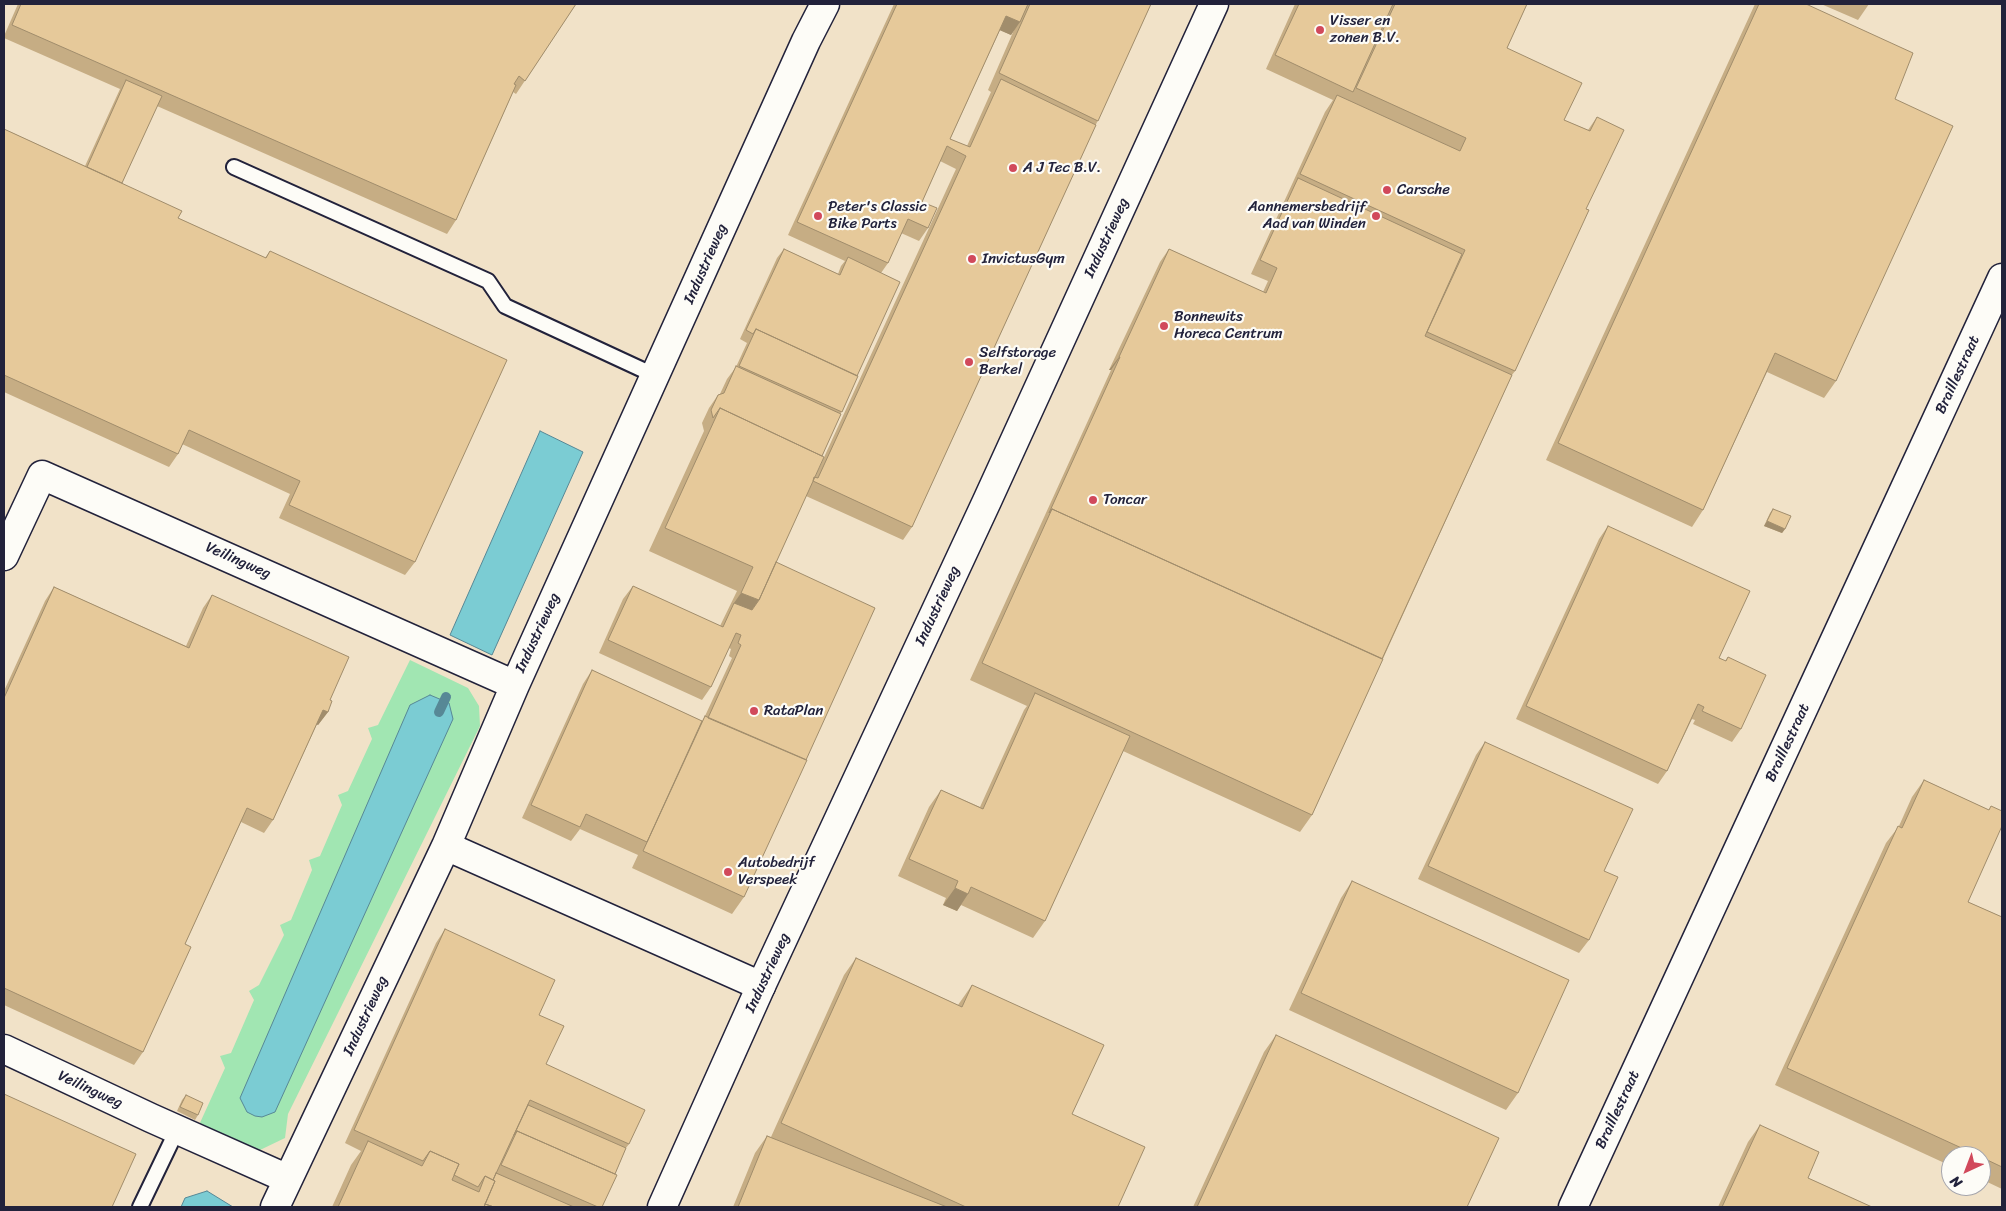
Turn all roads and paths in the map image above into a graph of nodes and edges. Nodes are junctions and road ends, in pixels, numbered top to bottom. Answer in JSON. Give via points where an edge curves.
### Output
{"nodes":[{"id":1,"x":825,"y":4,"type":"edge"},
{"id":2,"x":1214,"y":4,"type":"edge"},
{"id":3,"x":234,"y":167,"type":"dead end"},
{"id":4,"x":2002,"y":278,"type":"edge"},
{"id":5,"x":656,"y":376,"type":"junction"},
{"id":6,"x":4,"y":556,"type":"edge"},
{"id":7,"x":515,"y":685,"type":"junction"},
{"id":8,"x":446,"y":846,"type":"junction"},
{"id":9,"x":761,"y":986,"type":"junction"},
{"id":10,"x":4,"y":1050,"type":"edge"},
{"id":11,"x":177,"y":1130,"type":"junction"},
{"id":12,"x":288,"y":1179,"type":"junction"},
{"id":13,"x":140,"y":1207,"type":"edge"},
{"id":14,"x":275,"y":1207,"type":"edge"},
{"id":15,"x":662,"y":1207,"type":"edge"},
{"id":16,"x":1573,"y":1207,"type":"edge"}],
"edges":[{"from":1,"to":5,"type":"street","name":"Industrieweg"},
{"from":2,"to":9,"type":"street","name":"Industrieweg"},
{"from":3,"to":5,"type":"lane","via":[[488,280],[505,306]]},
{"from":4,"to":16,"type":"street","name":"Braillestraat"},
{"from":5,"to":7,"type":"street","name":"Industrieweg"},
{"from":6,"to":7,"type":"street","name":"Veilingweg","via":[[42,475]]},
{"from":7,"to":8,"type":"street","name":"Industrieweg"},
{"from":8,"to":9,"type":"street"},
{"from":8,"to":12,"type":"street","name":"Industrieweg"},
{"from":9,"to":15,"type":"street","name":"Industrieweg"},
{"from":10,"to":11,"type":"street","name":"Veilingweg"},
{"from":11,"to":12,"type":"street","name":"Veilingweg"},
{"from":11,"to":13,"type":"lane"},
{"from":12,"to":14,"type":"street","name":"Industrieweg"}]}
